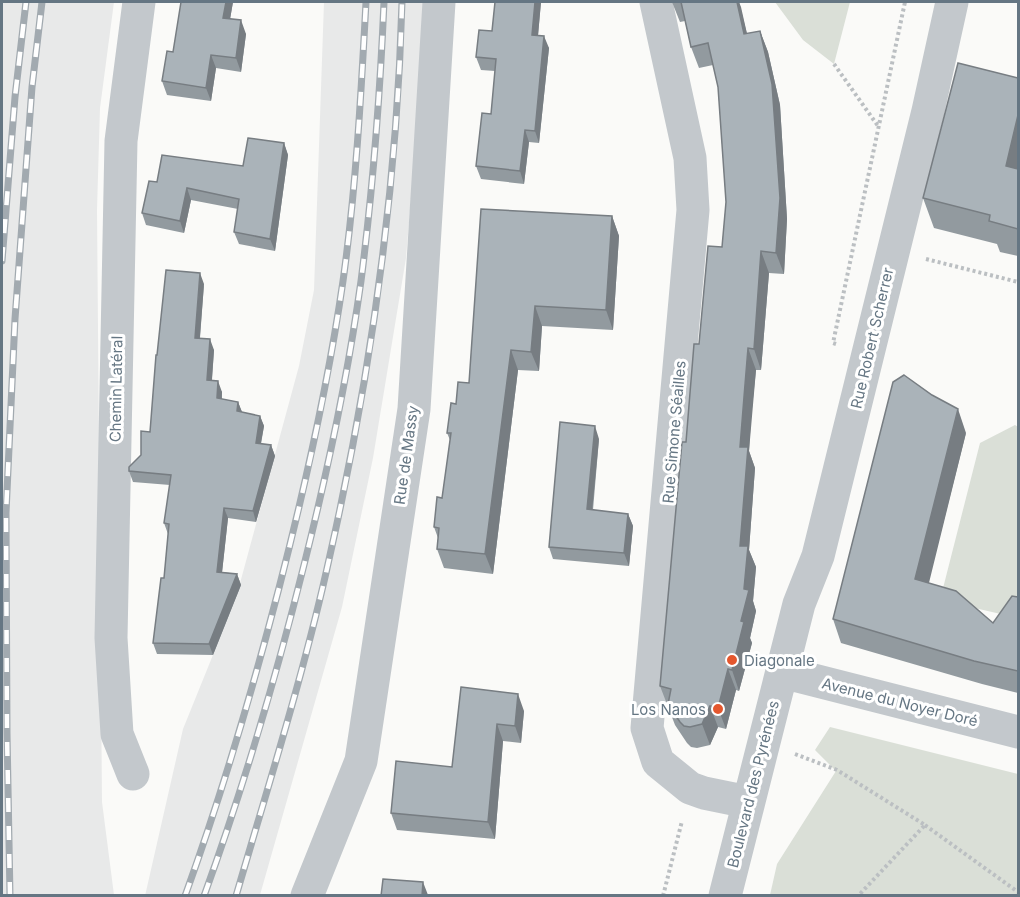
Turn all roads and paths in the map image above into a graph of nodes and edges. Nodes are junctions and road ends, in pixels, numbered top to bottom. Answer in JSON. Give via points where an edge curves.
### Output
{"nodes":[{"id":1,"x":139,"y":2,"type":"edge"},
{"id":2,"x":439,"y":2,"type":"edge"},
{"id":3,"x":656,"y":2,"type":"edge"},
{"id":4,"x":905,"y":2,"type":"edge"},
{"id":5,"x":952,"y":2,"type":"edge"},
{"id":6,"x":834,"y":64,"type":"dead end"},
{"id":7,"x":879,"y":127,"type":"junction"},
{"id":8,"x":893,"y":251,"type":"junction"},
{"id":9,"x":1018,"y":282,"type":"edge"},
{"id":10,"x":870,"y":349,"type":"junction"},
{"id":11,"x":782,"y":672,"type":"junction"},
{"id":12,"x":1018,"y":732,"type":"edge"},
{"id":13,"x":764,"y":741,"type":"junction"},
{"id":14,"x":133,"y":774,"type":"dead end"},
{"id":15,"x":690,"y":788,"type":"junction"},
{"id":16,"x":748,"y":802,"type":"junction"},
{"id":17,"x":925,"y":825,"type":"junction"},
{"id":18,"x":1018,"y":892,"type":"edge"},
{"id":19,"x":307,"y":896,"type":"edge"},
{"id":20,"x":663,"y":896,"type":"edge"},
{"id":21,"x":725,"y":896,"type":"edge"},
{"id":22,"x":858,"y":896,"type":"edge"}],
"edges":[{"from":1,"to":14,"type":"street","name":"Chemin Latéral","via":[[120,141],[111,638],[117,734]]},
{"from":2,"to":19,"type":"street","name":"Rue de Massy","via":[[414,409],[361,761]]},
{"from":3,"to":15,"type":"street","name":"Rue Simone Séailles","via":[[690,158],[693,210],[647,728],[658,762]]},
{"from":4,"to":7,"type":"path"},
{"from":5,"to":8,"type":"street","name":"Rue Robert Scherrer"},
{"from":6,"to":7,"type":"path"},
{"from":7,"to":10,"type":"path","via":[[833,344]]},
{"from":8,"to":9,"type":"path"},
{"from":8,"to":10,"type":"street","name":"Rue Robert Scherrer"},
{"from":10,"to":11,"type":"street","name":"Rue Robert Scherrer","via":[[818,556],[799,604]]},
{"from":11,"to":12,"type":"street","name":"Avenue du Noyer Doré"},
{"from":11,"to":13,"type":"street","name":"Boulevard des Pyrénées"},
{"from":13,"to":16,"type":"street","name":"Boulevard des Pyrénées"},
{"from":13,"to":17,"type":"path","via":[[837,770]]},
{"from":15,"to":16,"type":"street","name":"Rue Simone Séailles"},
{"from":15,"to":20,"type":"path"},
{"from":16,"to":21,"type":"street","name":"Boulevard des Pyrénées"},
{"from":17,"to":18,"type":"path"},
{"from":17,"to":22,"type":"path"}]}
